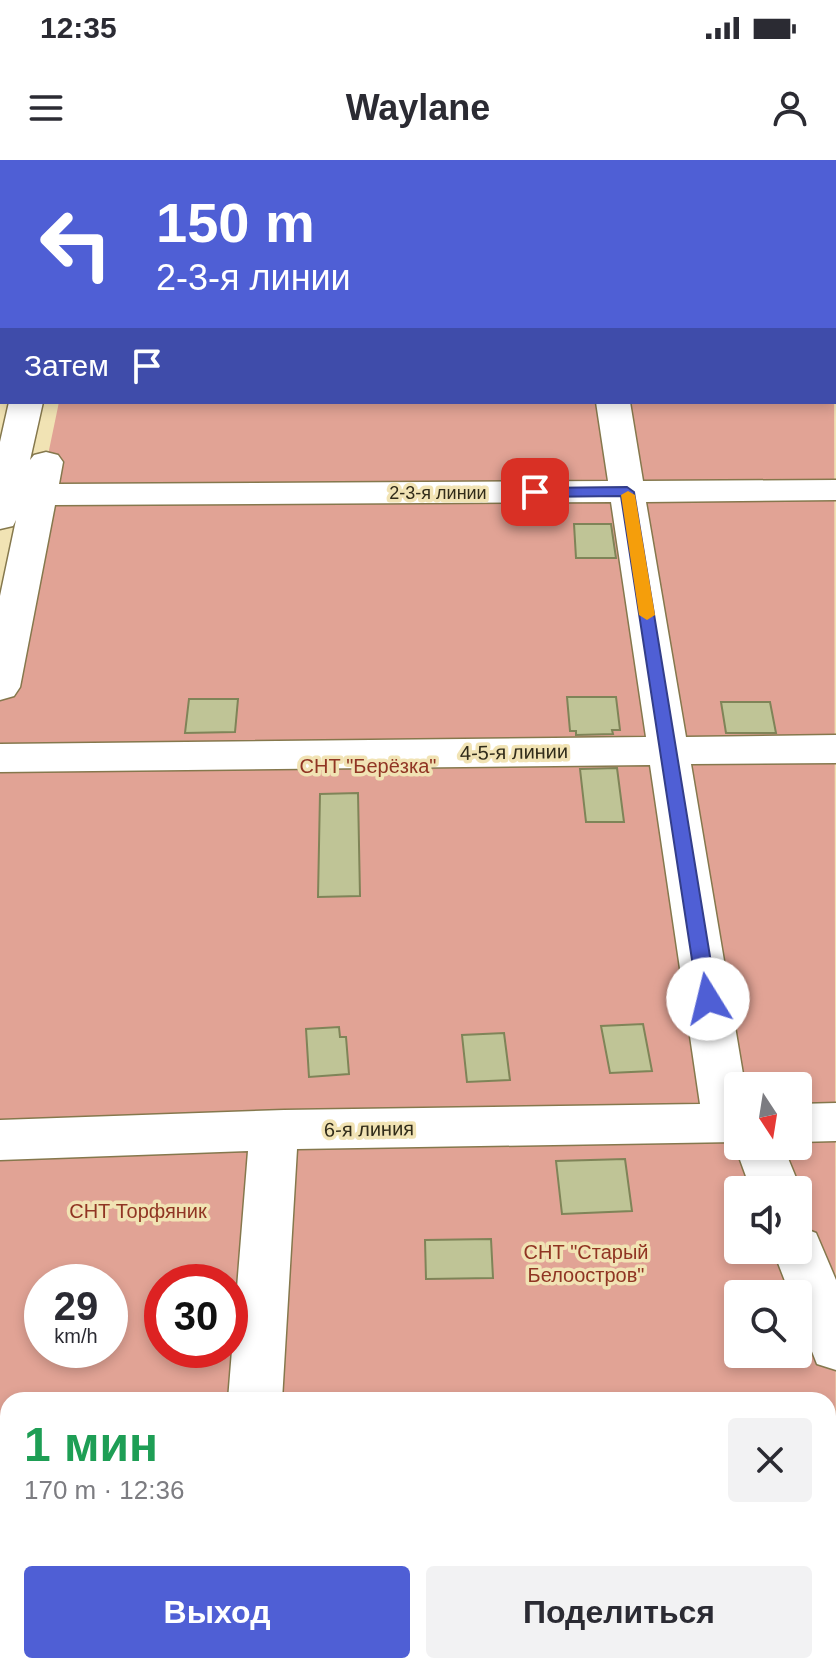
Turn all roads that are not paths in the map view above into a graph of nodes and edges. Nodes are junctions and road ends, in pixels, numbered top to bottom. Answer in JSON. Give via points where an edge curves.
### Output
{"nodes":[{"id":1,"x":26,"y":404,"type":"edge"},
{"id":2,"x":613,"y":404,"type":"edge"},
{"id":3,"x":25,"y":470,"type":"edge"},
{"id":4,"x":836,"y":490,"type":"edge"},
{"id":5,"x":627,"y":492,"type":"junction"},
{"id":6,"x":0,"y":518,"type":"edge"},
{"id":7,"x":0,"y":687,"type":"edge"},
{"id":8,"x":836,"y":749,"type":"edge"},
{"id":9,"x":668,"y":751,"type":"junction"},
{"id":10,"x":0,"y":758,"type":"edge"},
{"id":11,"x":730,"y":1072,"type":"edge"},
{"id":12,"x":836,"y":1122,"type":"edge"},
{"id":13,"x":812,"y":1123,"type":"edge"},
{"id":14,"x":274,"y":1131,"type":"junction"},
{"id":15,"x":724,"y":1131,"type":"edge"},
{"id":16,"x":0,"y":1140,"type":"edge"},
{"id":17,"x":804,"y":1264,"type":"edge"},
{"id":18,"x":836,"y":1347,"type":"edge"},
{"id":19,"x":256,"y":1392,"type":"edge"}],
"edges":[{"from":1,"to":3,"type":"street"},
{"from":2,"to":5,"type":"street"},
{"from":3,"to":5,"type":"street","name":"2-3-я линии"},
{"from":3,"to":6,"type":"street"},
{"from":3,"to":7,"type":"street"},
{"from":4,"to":5,"type":"street","name":"2-3-я линии"},
{"from":5,"to":9,"type":"street"},
{"from":8,"to":9,"type":"street","name":"4-5-я линии"},
{"from":9,"to":10,"type":"street","name":"4-5-я линии"},
{"from":9,"to":11,"type":"street"},
{"from":12,"to":13,"type":"street"},
{"from":14,"to":15,"type":"street","name":"6-я линия"},
{"from":14,"to":16,"type":"street","name":"6-я линия"},
{"from":14,"to":19,"type":"street"},
{"from":17,"to":18,"type":"street"}]}
